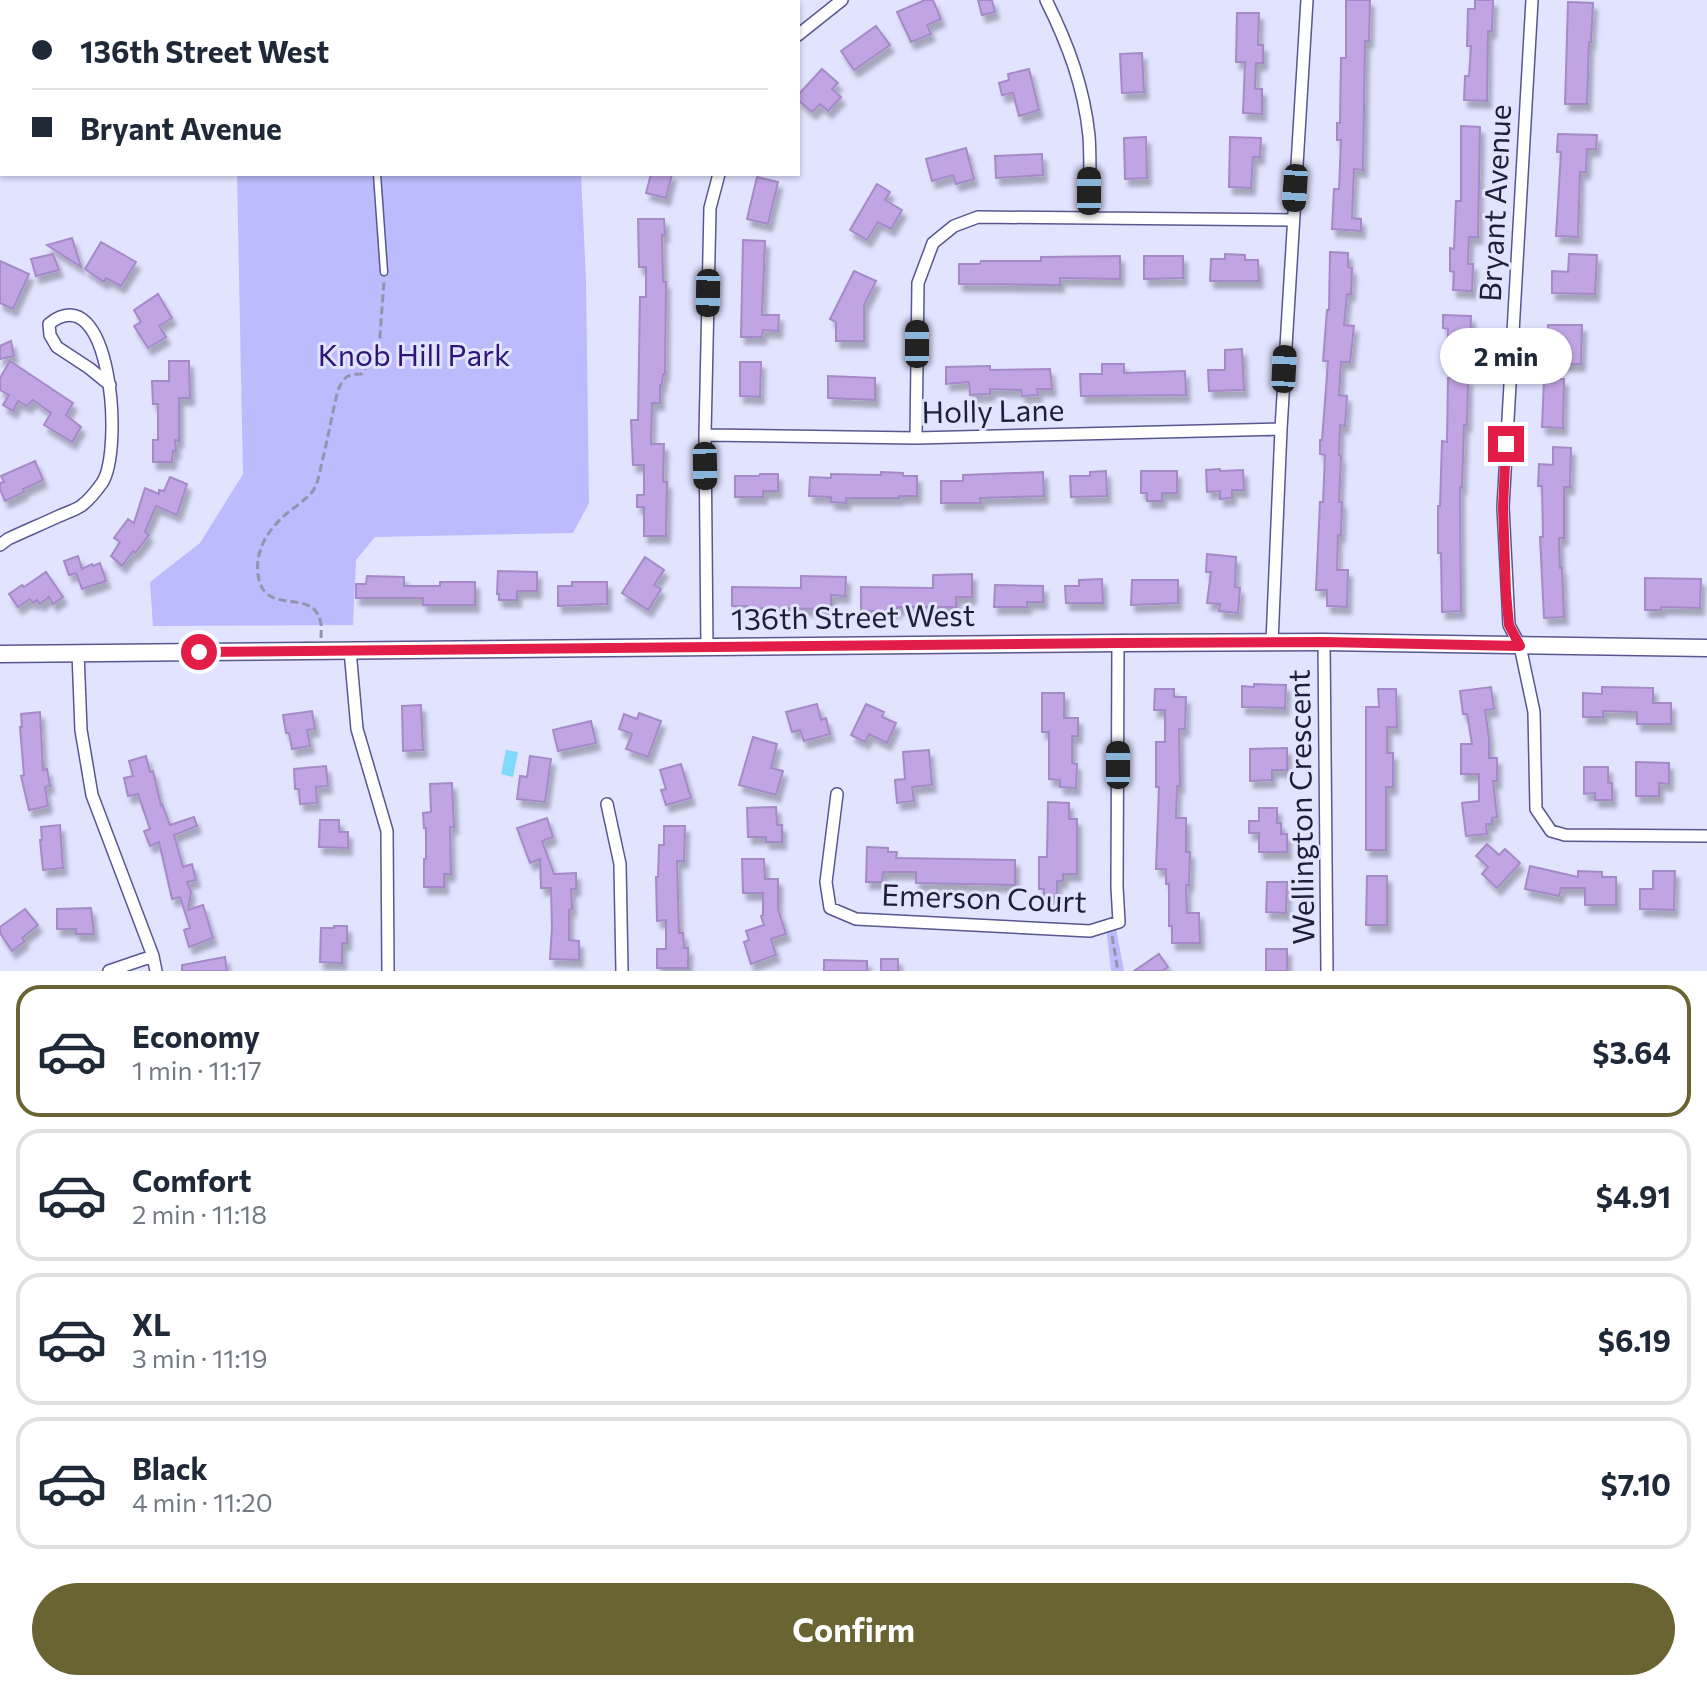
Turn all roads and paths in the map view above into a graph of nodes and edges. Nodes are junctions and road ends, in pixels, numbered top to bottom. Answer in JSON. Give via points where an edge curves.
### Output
{"nodes":[{"id":1,"x":842,"y":0,"type":"edge"},
{"id":2,"x":1046,"y":0,"type":"edge"},
{"id":3,"x":1307,"y":0,"type":"edge"},
{"id":4,"x":1532,"y":0,"type":"edge"},
{"id":5,"x":800,"y":33,"type":"edge"},
{"id":6,"x":377,"y":176,"type":"edge"},
{"id":7,"x":718,"y":176,"type":"edge"},
{"id":8,"x":1090,"y":217,"type":"junction"},
{"id":9,"x":1293,"y":220,"type":"junction"},
{"id":10,"x":384,"y":272,"type":"joint"},
{"id":11,"x":110,"y":385,"type":"junction"},
{"id":12,"x":1281,"y":429,"type":"junction"},
{"id":13,"x":705,"y":435,"type":"junction"},
{"id":14,"x":916,"y":438,"type":"junction"},
{"id":15,"x":0,"y":545,"type":"edge"},
{"id":16,"x":1324,"y":642,"type":"junction"},
{"id":17,"x":1118,"y":643,"type":"junction"},
{"id":18,"x":1272,"y":643,"type":"junction"},
{"id":19,"x":1520,"y":646,"type":"junction"},
{"id":20,"x":707,"y":648,"type":"junction"},
{"id":21,"x":1707,"y":648,"type":"edge"},
{"id":22,"x":321,"y":650,"type":"junction"},
{"id":23,"x":350,"y":650,"type":"junction"},
{"id":24,"x":78,"y":653,"type":"junction"},
{"id":25,"x":0,"y":654,"type":"edge"},
{"id":26,"x":837,"y":794,"type":"dead end"},
{"id":27,"x":607,"y":804,"type":"dead end"},
{"id":28,"x":1707,"y":836,"type":"edge"},
{"id":29,"x":1110,"y":925,"type":"junction"},
{"id":30,"x":153,"y":956,"type":"junction"},
{"id":31,"x":109,"y":971,"type":"edge"},
{"id":32,"x":156,"y":971,"type":"edge"},
{"id":33,"x":388,"y":971,"type":"edge"},
{"id":34,"x":622,"y":971,"type":"edge"},
{"id":35,"x":1118,"y":971,"type":"edge"},
{"id":36,"x":1327,"y":971,"type":"edge"}],
"edges":[{"from":1,"to":5,"type":"street"},
{"from":2,"to":8,"type":"street","via":[[1080,82],[1089,137]]},
{"from":3,"to":9,"type":"street"},
{"from":4,"to":19,"type":"street","name":"Bryant Avenue","via":[[1503,507],[1509,625]]},
{"from":6,"to":10,"type":"lane"},
{"from":7,"to":13,"type":"street","via":[[710,208]]},
{"from":8,"to":9,"type":"street"},
{"from":8,"to":14,"type":"street","via":[[978,217],[954,226],[933,243],[918,283]]},
{"from":9,"to":12,"type":"street"},
{"from":10,"to":22,"type":"path","via":[[379,349],[361,374],[343,378],[314,489],[284,515],[260,549],[260,582],[273,598],[310,605],[317,612]]},
{"from":11,"to":11,"type":"street","via":[[104,354],[82,318],[58,317],[49,324],[57,347]]},
{"from":11,"to":15,"type":"street","via":[[112,445],[104,481],[82,506]]},
{"from":12,"to":14,"type":"street","name":"Holly Lane"},
{"from":12,"to":18,"type":"street"},
{"from":13,"to":14,"type":"street","name":"Holly Lane"},
{"from":13,"to":20,"type":"street"},
{"from":16,"to":18,"type":"street","name":"136th Street West"},
{"from":16,"to":19,"type":"street","name":"136th Street West"},
{"from":16,"to":36,"type":"street","name":"Wellington Crescent"},
{"from":17,"to":18,"type":"street","name":"136th Street West"},
{"from":17,"to":20,"type":"street","name":"136th Street West"},
{"from":17,"to":29,"type":"street","name":"Emerson Court","via":[[1119,922]]},
{"from":19,"to":21,"type":"street","name":"136th Street West"},
{"from":19,"to":28,"type":"street","name":"Bryant Avenue","via":[[1534,712],[1536,809],[1551,831]]},
{"from":20,"to":23,"type":"street","name":"136th Street West"},
{"from":22,"to":23,"type":"street","name":"136th Street West"},
{"from":22,"to":24,"type":"street","name":"136th Street West"},
{"from":23,"to":33,"type":"street","via":[[357,729],[387,831]]},
{"from":24,"to":25,"type":"street","name":"136th Street West"},
{"from":24,"to":30,"type":"street","via":[[81,730],[92,795]]},
{"from":26,"to":29,"type":"street","name":"Emerson Court","via":[[826,882],[830,908],[856,919],[1090,931]]},
{"from":27,"to":34,"type":"street","via":[[620,864]]},
{"from":29,"to":35,"type":"path"},
{"from":30,"to":31,"type":"street"},
{"from":30,"to":32,"type":"street"}]}
